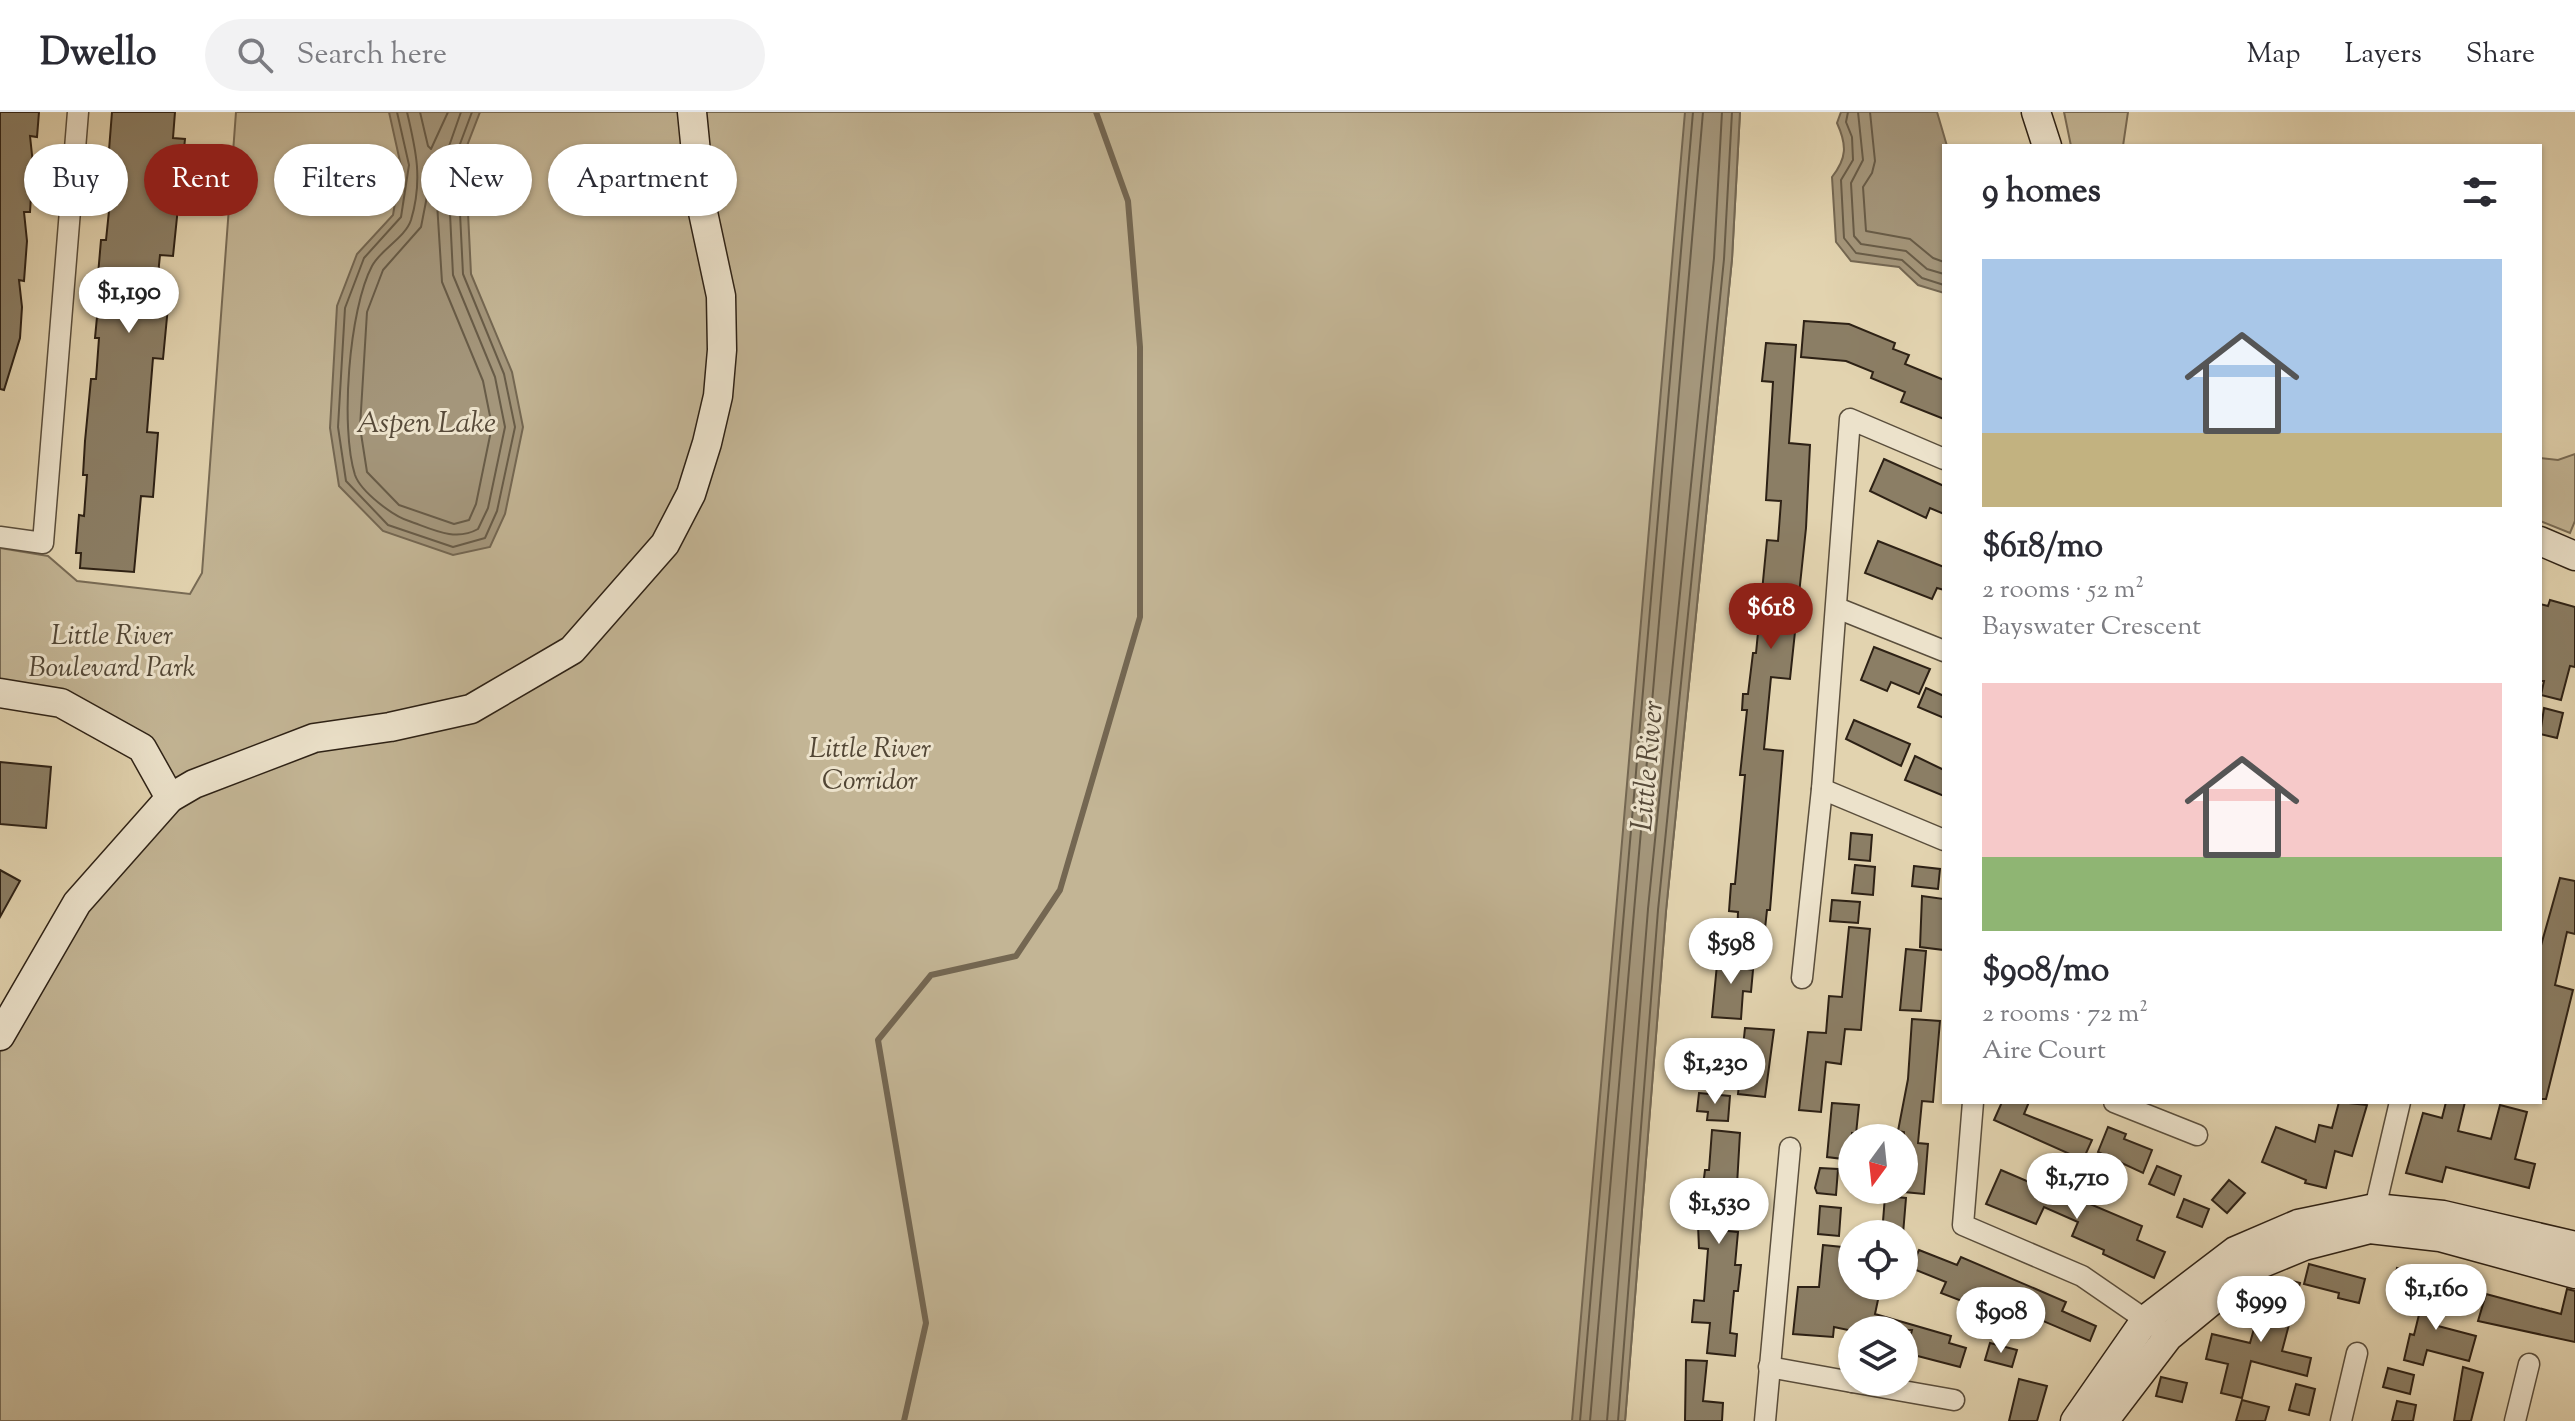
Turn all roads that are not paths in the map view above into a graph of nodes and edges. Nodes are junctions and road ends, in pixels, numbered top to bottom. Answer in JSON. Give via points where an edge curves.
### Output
{"nodes":[{"id":1,"x":78,"y":112,"type":"edge"},
{"id":2,"x":692,"y":112,"type":"edge"},
{"id":3,"x":2036,"y":112,"type":"edge"},
{"id":4,"x":2046,"y":144,"type":"edge"},
{"id":5,"x":1942,"y":458,"type":"edge"},
{"id":6,"x":0,"y":537,"type":"edge"},
{"id":7,"x":2542,"y":542,"type":"edge"},
{"id":8,"x":2575,"y":556,"type":"edge"},
{"id":9,"x":1837,"y":608,"type":"junction"},
{"id":10,"x":1942,"y":650,"type":"edge"},
{"id":11,"x":0,"y":693,"type":"edge"},
{"id":12,"x":1822,"y":789,"type":"junction"},
{"id":13,"x":170,"y":798,"type":"junction"},
{"id":14,"x":1942,"y":839,"type":"edge"},
{"id":15,"x":1802,"y":978,"type":"dead end"},
{"id":16,"x":0,"y":1036,"type":"edge"},
{"id":17,"x":1973,"y":1104,"type":"edge"},
{"id":18,"x":2119,"y":1104,"type":"edge"},
{"id":19,"x":2400,"y":1104,"type":"edge"},
{"id":20,"x":2197,"y":1135,"type":"dead end"},
{"id":21,"x":1790,"y":1148,"type":"dead end"},
{"id":22,"x":2372,"y":1218,"type":"junction"},
{"id":23,"x":2575,"y":1246,"type":"edge"},
{"id":24,"x":2575,"y":1274,"type":"edge"},
{"id":25,"x":2146,"y":1319,"type":"junction"},
{"id":26,"x":2168,"y":1337,"type":"junction"},
{"id":27,"x":2357,"y":1353,"type":"dead end"},
{"id":28,"x":2529,"y":1364,"type":"dead end"},
{"id":29,"x":1769,"y":1367,"type":"junction"},
{"id":30,"x":1838,"y":1379,"type":"edge"},
{"id":31,"x":1918,"y":1394,"type":"edge"},
{"id":32,"x":1954,"y":1400,"type":"dead end"},
{"id":33,"x":1765,"y":1421,"type":"edge"},
{"id":34,"x":2075,"y":1421,"type":"edge"},
{"id":35,"x":2104,"y":1421,"type":"edge"},
{"id":36,"x":2341,"y":1421,"type":"edge"},
{"id":37,"x":2515,"y":1421,"type":"edge"}],
"edges":[{"from":1,"to":6,"type":"street","via":[[43,543]]},
{"from":2,"to":13,"type":"street","via":[[701,203],[721,296],[722,350],[707,443],[691,494],[665,544],[572,650],[471,709],[314,738]]},
{"from":3,"to":4,"type":"street"},
{"from":5,"to":9,"type":"street","via":[[1850,419]]},
{"from":7,"to":8,"type":"street"},
{"from":9,"to":10,"type":"street"},
{"from":9,"to":12,"type":"street"},
{"from":11,"to":13,"type":"street","via":[[61,703],[142,748]]},
{"from":12,"to":14,"type":"street"},
{"from":12,"to":15,"type":"street"},
{"from":13,"to":16,"type":"street","via":[[77,903]]},
{"from":17,"to":25,"type":"street","via":[[1963,1225],[2082,1276]]},
{"from":18,"to":20,"type":"street"},
{"from":19,"to":22,"type":"street"},
{"from":21,"to":29,"type":"street"},
{"from":22,"to":23,"type":"street","via":[[2443,1215]]},
{"from":22,"to":24,"type":"street"},
{"from":22,"to":25,"type":"street","via":[[2298,1224],[2235,1251]]},
{"from":22,"to":26,"type":"street","via":[[2253,1267]]},
{"from":25,"to":26,"type":"street"},
{"from":25,"to":34,"type":"street"},
{"from":26,"to":35,"type":"street"},
{"from":27,"to":36,"type":"street"},
{"from":28,"to":37,"type":"street"},
{"from":29,"to":30,"type":"street"},
{"from":29,"to":33,"type":"street"},
{"from":31,"to":32,"type":"street"}]}
